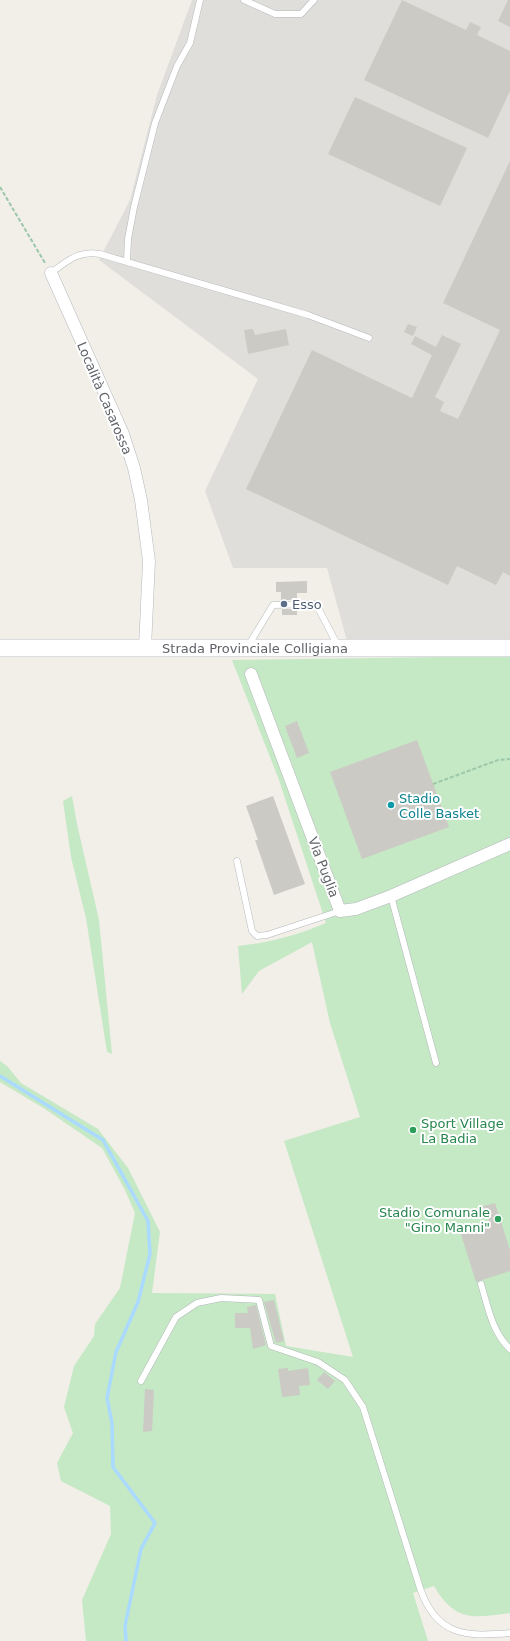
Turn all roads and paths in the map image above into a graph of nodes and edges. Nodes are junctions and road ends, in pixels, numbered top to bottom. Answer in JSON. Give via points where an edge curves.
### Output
{"nodes":[{"id":1,"x":200,"y":0,"type":"edge"},
{"id":2,"x":244,"y":0,"type":"edge"},
{"id":3,"x":314,"y":0,"type":"edge"},
{"id":4,"x":0,"y":187,"type":"edge"},
{"id":5,"x":127,"y":261,"type":"junction"},
{"id":6,"x":51,"y":272,"type":"junction"},
{"id":7,"x":369,"y":338,"type":"dead end"},
{"id":8,"x":0,"y":648,"type":"edge"},
{"id":9,"x":145,"y":648,"type":"junction"},
{"id":10,"x":247,"y":648,"type":"junction"},
{"id":11,"x":339,"y":648,"type":"junction"},
{"id":12,"x":510,"y":648,"type":"edge"},
{"id":13,"x":251,"y":674,"type":"dead end"},
{"id":14,"x":510,"y":759,"type":"edge"},
{"id":15,"x":433,"y":784,"type":"dead end"},
{"id":16,"x":510,"y":844,"type":"edge"},
{"id":17,"x":237,"y":861,"type":"dead end"},
{"id":18,"x":391,"y":896,"type":"junction"},
{"id":19,"x":340,"y":911,"type":"junction"},
{"id":20,"x":436,"y":1063,"type":"dead end"},
{"id":21,"x":481,"y":1284,"type":"dead end"},
{"id":22,"x":510,"y":1349,"type":"edge"},
{"id":23,"x":141,"y":1382,"type":"dead end"},
{"id":24,"x":510,"y":1633,"type":"edge"}],
"edges":[{"from":1,"to":5,"type":"lane","via":[[190,43],[177,66],[155,123],[134,207]]},
{"from":2,"to":3,"type":"lane","via":[[275,14],[301,14]]},
{"from":4,"to":6,"type":"path"},
{"from":5,"to":6,"type":"lane","via":[[95,253],[82,254],[74,256]]},
{"from":5,"to":7,"type":"lane","via":[[308,315]]},
{"from":6,"to":9,"type":"street","name":"Località Casarossa","via":[[122,434],[137,480],[150,569]]},
{"from":8,"to":9,"type":"main road","name":"Strada Provinciale Colligiana"},
{"from":9,"to":10,"type":"main road","name":"Strada Provinciale Colligiana"},
{"from":10,"to":11,"type":"main road","name":"Strada Provinciale Colligiana"},
{"from":10,"to":11,"type":"lane","via":[[273,605],[316,604]]},
{"from":11,"to":12,"type":"main road","name":"Strada Provinciale Colligiana"},
{"from":13,"to":19,"type":"street","name":"Via Puglia"},
{"from":14,"to":15,"type":"path","via":[[498,760]]},
{"from":16,"to":18,"type":"street","name":"Via Puglia"},
{"from":17,"to":19,"type":"lane","via":[[252,931],[257,936]]},
{"from":18,"to":19,"type":"street","name":"Via Puglia","via":[[356,909]]},
{"from":18,"to":20,"type":"lane"},
{"from":21,"to":22,"type":"lane","via":[[496,1331]]},
{"from":23,"to":24,"type":"lane","via":[[176,1317],[197,1303],[215,1299],[259,1300],[271,1346],[318,1362],[345,1380],[364,1407],[420,1588],[432,1612],[446,1626],[463,1634]]}]}
